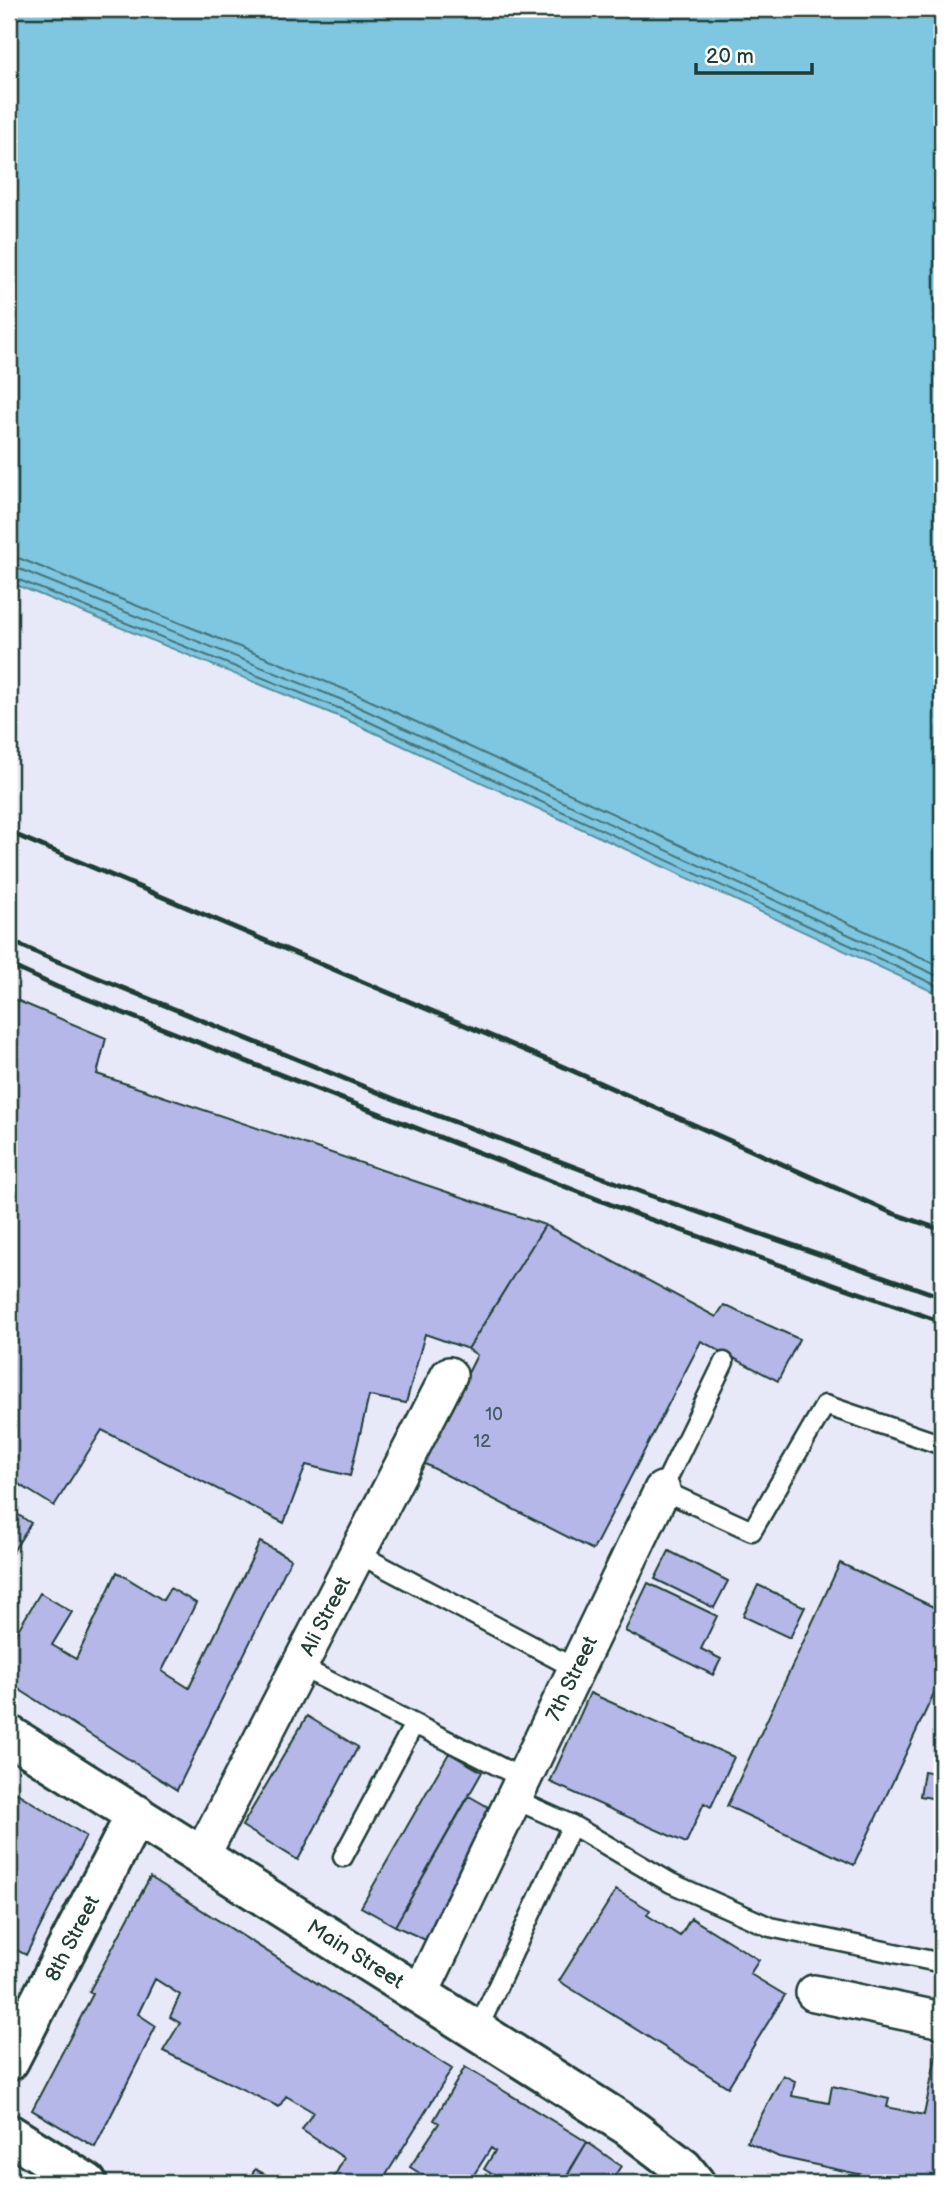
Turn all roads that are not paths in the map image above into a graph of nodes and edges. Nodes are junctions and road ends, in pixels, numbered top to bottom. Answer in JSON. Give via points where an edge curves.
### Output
{"nodes":[{"id":1,"x":724,"y":1362,"type":"dead end"},
{"id":2,"x":449,"y":1375,"type":"dead end"},
{"id":3,"x":942,"y":1445,"type":"edge"},
{"id":4,"x":662,"y":1490,"type":"junction"},
{"id":5,"x":357,"y":1553,"type":"junction"},
{"id":6,"x":299,"y":1666,"type":"junction"},
{"id":7,"x":576,"y":1670,"type":"junction"},
{"id":8,"x":414,"y":1724,"type":"junction"},
{"id":9,"x":9,"y":1735,"type":"edge"},
{"id":10,"x":518,"y":1788,"type":"junction"},
{"id":11,"x":136,"y":1814,"type":"junction"},
{"id":12,"x":572,"y":1825,"type":"junction"},
{"id":13,"x":201,"y":1857,"type":"junction"},
{"id":14,"x":343,"y":1857,"type":"dead end"},
{"id":15,"x":942,"y":1963,"type":"edge"},
{"id":16,"x":814,"y":1993,"type":"dead end"},
{"id":17,"x":420,"y":1994,"type":"junction"},
{"id":18,"x":942,"y":2020,"type":"edge"},
{"id":19,"x":477,"y":2031,"type":"junction"},
{"id":20,"x":9,"y":2061,"type":"edge"},
{"id":21,"x":9,"y":2134,"type":"edge"},
{"id":22,"x":87,"y":2183,"type":"edge"},
{"id":23,"x":695,"y":2183,"type":"edge"}],
"edges":[{"from":1,"to":4,"type":"lane","name":"7th Street"},
{"from":2,"to":5,"type":"street","name":"Ali Street"},
{"from":3,"to":4,"type":"lane","via":[[825,1405],[752,1531]]},
{"from":4,"to":7,"type":"street","name":"7th Street"},
{"from":5,"to":6,"type":"street","name":"Ali Street"},
{"from":5,"to":7,"type":"lane"},
{"from":6,"to":8,"type":"lane"},
{"from":6,"to":13,"type":"street","name":"Ali Street"},
{"from":7,"to":10,"type":"street","name":"7th Street"},
{"from":8,"to":10,"type":"lane"},
{"from":8,"to":14,"type":"lane"},
{"from":9,"to":11,"type":"main road","name":"Main Street"},
{"from":10,"to":12,"type":"lane"},
{"from":10,"to":17,"type":"street","name":"7th Street"},
{"from":11,"to":13,"type":"main road","name":"Main Street"},
{"from":11,"to":20,"type":"main road","name":"8th Street"},
{"from":12,"to":15,"type":"lane","via":[[671,1883],[770,1927]]},
{"from":12,"to":19,"type":"lane"},
{"from":13,"to":17,"type":"main road","name":"Main Street"},
{"from":16,"to":18,"type":"street"},
{"from":17,"to":19,"type":"main road","name":"Main Street"},
{"from":19,"to":23,"type":"main road","name":"Main Street","via":[[637,2132]]},
{"from":21,"to":22,"type":"main road"}]}
